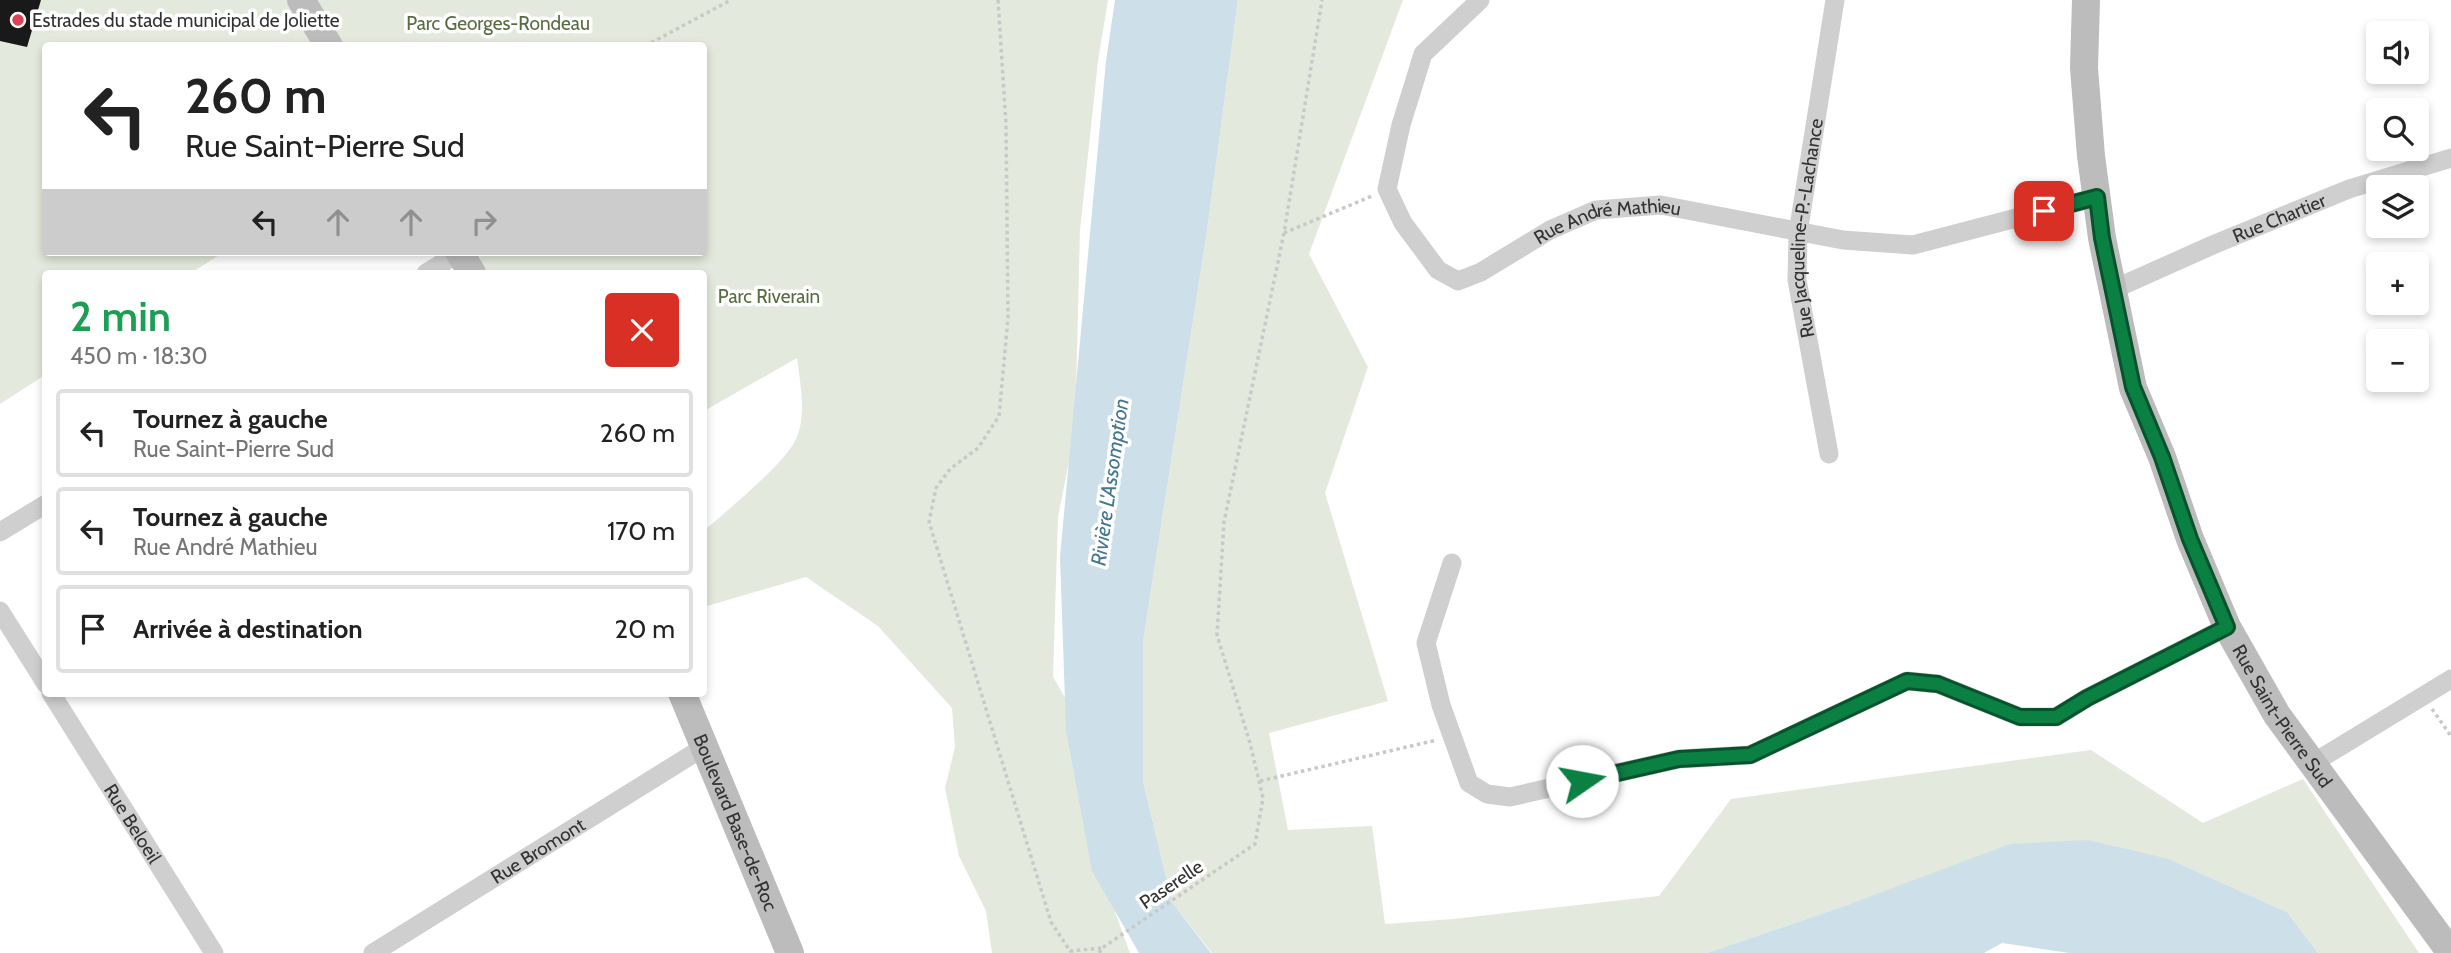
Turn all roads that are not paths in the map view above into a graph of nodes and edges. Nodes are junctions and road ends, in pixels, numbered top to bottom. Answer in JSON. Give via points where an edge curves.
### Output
{"nodes":[{"id":1,"x":301,"y":0,"type":"edge"},
{"id":2,"x":1479,"y":0,"type":"edge"},
{"id":3,"x":1835,"y":0,"type":"edge"},
{"id":4,"x":2086,"y":0,"type":"edge"},
{"id":5,"x":327,"y":42,"type":"edge"},
{"id":6,"x":2451,"y":158,"type":"edge"},
{"id":7,"x":2097,"y":197,"type":"junction"},
{"id":8,"x":1798,"y":233,"type":"junction"},
{"id":9,"x":463,"y":259,"type":"edge"},
{"id":10,"x":434,"y":270,"type":"edge"},
{"id":11,"x":2112,"y":290,"type":"junction"},
{"id":12,"x":1829,"y":454,"type":"dead end"},
{"id":13,"x":42,"y":506,"type":"edge"},
{"id":14,"x":0,"y":532,"type":"edge"},
{"id":15,"x":1452,"y":563,"type":"dead end"},
{"id":16,"x":0,"y":611,"type":"edge"},
{"id":17,"x":2227,"y":627,"type":"junction"},
{"id":18,"x":42,"y":678,"type":"edge"},
{"id":19,"x":2451,"y":679,"type":"edge"},
{"id":20,"x":54,"y":697,"type":"edge"},
{"id":21,"x":684,"y":697,"type":"edge"},
{"id":22,"x":704,"y":747,"type":"junction"},
{"id":23,"x":2313,"y":764,"type":"junction"},
{"id":24,"x":214,"y":953,"type":"edge"},
{"id":25,"x":373,"y":953,"type":"edge"},
{"id":26,"x":790,"y":953,"type":"edge"},
{"id":27,"x":2451,"y":953,"type":"edge"}],
"edges":[{"from":1,"to":5,"type":"street"},
{"from":2,"to":8,"type":"street","name":"Rue André Mathieu","via":[[1423,54],[1387,189],[1403,223],[1438,270],[1458,281],[1549,230],[1596,210],[1661,205]]},
{"from":3,"to":8,"type":"street","name":"Rue Jacqueline-P.-Lachance"},
{"from":4,"to":7,"type":"street","name":"Rue Saint-Pierre Sud","via":[[2084,68]]},
{"from":6,"to":11,"type":"street","name":"Rue Chartier","via":[[2349,189]]},
{"from":7,"to":8,"type":"street","name":"Rue André Mathieu","via":[[1913,245]]},
{"from":7,"to":11,"type":"street","name":"Rue Saint-Pierre Sud"},
{"from":8,"to":12,"type":"street","name":"Rue Jacqueline-P.-Lachance","via":[[1797,280]]},
{"from":9,"to":10,"type":"street"},
{"from":11,"to":17,"type":"street","name":"Rue Saint-Pierre Sud","via":[[2133,387]]},
{"from":13,"to":14,"type":"street"},
{"from":15,"to":17,"type":"street","via":[[1426,643],[1441,705],[1469,783],[1487,794],[1510,797],[1679,759],[1750,755],[1907,681],[1938,684],[2020,717],[2056,717]]},
{"from":16,"to":18,"type":"street"},
{"from":17,"to":23,"type":"street","name":"Rue Saint-Pierre Sud","via":[[2277,715]]},
{"from":19,"to":23,"type":"street"},
{"from":20,"to":24,"type":"street","name":"Rue Beloeil"},
{"from":21,"to":22,"type":"street","name":"Boulevard Base-de-Roc"},
{"from":22,"to":25,"type":"street","name":"Rue Bromont"},
{"from":22,"to":26,"type":"street","name":"Boulevard Base-de-Roc"},
{"from":23,"to":27,"type":"street","name":"Rue Saint-Pierre Sud"}]}
